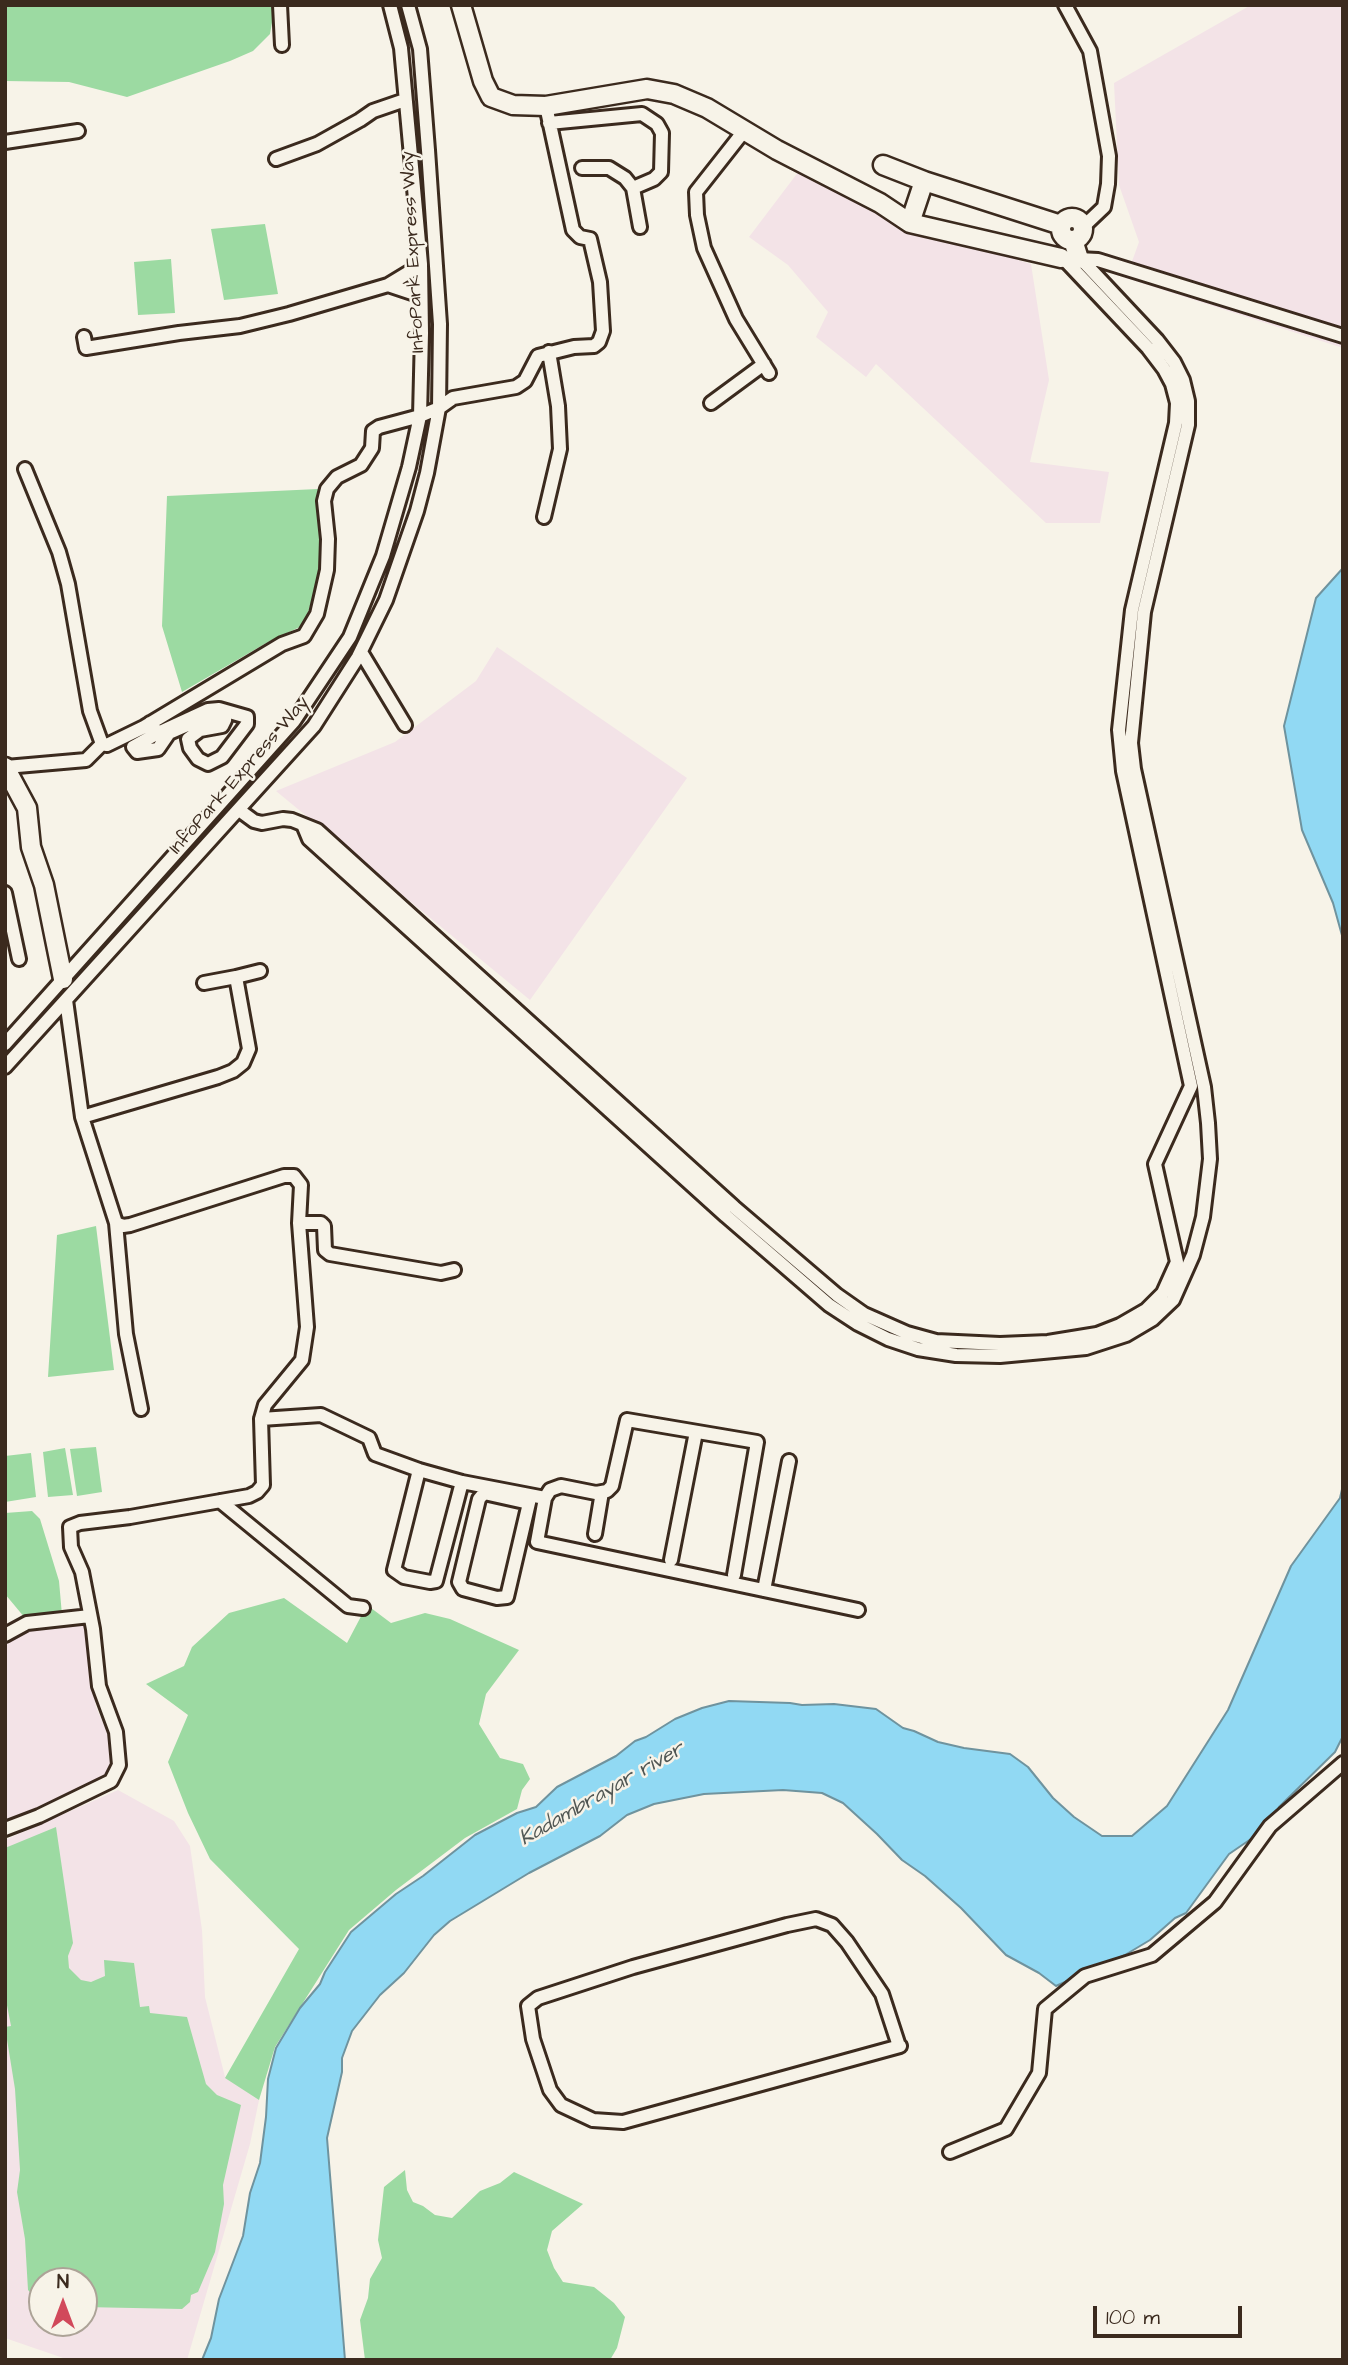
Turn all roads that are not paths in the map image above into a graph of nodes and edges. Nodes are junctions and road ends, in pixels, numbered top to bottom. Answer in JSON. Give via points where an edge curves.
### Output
{"nodes":[{"id":1,"x":280,"y":5,"type":"edge"},
{"id":2,"x":390,"y":5,"type":"edge"},
{"id":3,"x":408,"y":5,"type":"edge"},
{"id":4,"x":461,"y":5,"type":"edge"},
{"id":5,"x":1065,"y":5,"type":"edge"},
{"id":6,"x":282,"y":45,"type":"dead end"},
{"id":7,"x":405,"y":100,"type":"junction"},
{"id":8,"x":547,"y":114,"type":"junction"},
{"id":9,"x":78,"y":131,"type":"dead end"},
{"id":10,"x":744,"y":131,"type":"junction"},
{"id":11,"x":5,"y":142,"type":"edge"},
{"id":12,"x":276,"y":159,"type":"dead end"},
{"id":13,"x":883,"y":165,"type":"dead end"},
{"id":14,"x":582,"y":168,"type":"dead end"},
{"id":15,"x":924,"y":181,"type":"junction"},
{"id":16,"x":633,"y":188,"type":"junction"},
{"id":17,"x":910,"y":223,"type":"junction"},
{"id":18,"x":640,"y":227,"type":"dead end"},
{"id":19,"x":1078,"y":233,"type":"junction"},
{"id":20,"x":1071,"y":259,"type":"junction"},
{"id":21,"x":421,"y":265,"type":"junction"},
{"id":22,"x":388,"y":285,"type":"junction"},
{"id":23,"x":421,"y":296,"type":"junction"},
{"id":24,"x":1343,"y":336,"type":"edge"},
{"id":25,"x":84,"y":337,"type":"dead end"},
{"id":26,"x":549,"y":352,"type":"junction"},
{"id":27,"x":711,"y":403,"type":"dead end"},
{"id":28,"x":439,"y":408,"type":"junction"},
{"id":29,"x":419,"y":416,"type":"junction"},
{"id":30,"x":25,"y":469,"type":"dead end"},
{"id":31,"x":544,"y":517,"type":"dead end"},
{"id":32,"x":361,"y":652,"type":"junction"},
{"id":33,"x":405,"y":724,"type":"dead end"},
{"id":34,"x":154,"y":728,"type":"junction"},
{"id":35,"x":103,"y":744,"type":"junction"},
{"id":36,"x":6,"y":767,"type":"edge"},
{"id":37,"x":239,"y":810,"type":"junction"},
{"id":38,"x":304,"y":827,"type":"junction"},
{"id":39,"x":5,"y":892,"type":"edge"},
{"id":40,"x":19,"y":959,"type":"dead end"},
{"id":41,"x":260,"y":971,"type":"dead end"},
{"id":42,"x":236,"y":977,"type":"junction"},
{"id":43,"x":63,"y":979,"type":"junction"},
{"id":44,"x":204,"y":983,"type":"dead end"},
{"id":45,"x":65,"y":1000,"type":"junction"},
{"id":46,"x":5,"y":1044,"type":"edge"},
{"id":47,"x":5,"y":1067,"type":"edge"},
{"id":48,"x":82,"y":1117,"type":"junction"},
{"id":49,"x":116,"y":1223,"type":"junction"},
{"id":50,"x":299,"y":1223,"type":"junction"},
{"id":51,"x":454,"y":1270,"type":"dead end"},
{"id":52,"x":141,"y":1409,"type":"dead end"},
{"id":53,"x":261,"y":1419,"type":"junction"},
{"id":54,"x":696,"y":1432,"type":"junction"},
{"id":55,"x":789,"y":1461,"type":"dead end"},
{"id":56,"x":419,"y":1471,"type":"junction"},
{"id":57,"x":462,"y":1482,"type":"junction"},
{"id":58,"x":602,"y":1492,"type":"junction"},
{"id":59,"x":545,"y":1498,"type":"junction"},
{"id":60,"x":530,"y":1499,"type":"junction"},
{"id":61,"x":220,"y":1500,"type":"junction"},
{"id":62,"x":595,"y":1534,"type":"dead end"},
{"id":63,"x":671,"y":1560,"type":"dead end"},
{"id":64,"x":734,"y":1575,"type":"dead end"},
{"id":65,"x":764,"y":1590,"type":"junction"},
{"id":66,"x":363,"y":1608,"type":"dead end"},
{"id":67,"x":858,"y":1610,"type":"dead end"},
{"id":68,"x":90,"y":1616,"type":"junction"},
{"id":69,"x":5,"y":1635,"type":"edge"},
{"id":70,"x":1343,"y":1763,"type":"edge"},
{"id":71,"x":5,"y":1829,"type":"edge"},
{"id":72,"x":899,"y":2044,"type":"joint"},
{"id":73,"x":950,"y":2152,"type":"dead end"}],
"edges":[{"from":1,"to":6,"type":"street"},
{"from":2,"to":7,"type":"street","name":"InfoPark Express Way","via":[[401,48]]},
{"from":3,"to":28,"type":"street","name":"InfoPark Express Way","via":[[420,49],[428,150],[440,324]]},
{"from":4,"to":8,"type":"street","via":[[491,97]]},
{"from":5,"to":19,"type":"street","via":[[1090,51],[1109,156],[1104,207]]},
{"from":7,"to":12,"type":"street"},
{"from":7,"to":21,"type":"street","name":"InfoPark Express Way"},
{"from":8,"to":10,"type":"street","via":[[647,89],[692,100]]},
{"from":8,"to":16,"type":"street","via":[[642,114],[657,124],[662,133],[661,172]]},
{"from":8,"to":26,"type":"street","via":[[573,230],[590,239],[600,282],[603,331],[594,346]]},
{"from":9,"to":11,"type":"street"},
{"from":10,"to":17,"type":"street"},
{"from":10,"to":27,"type":"street","via":[[696,192],[697,215],[704,248],[736,319],[767,369]]},
{"from":13,"to":15,"type":"street"},
{"from":14,"to":16,"type":"street","via":[[609,168]]},
{"from":15,"to":17,"type":"street"},
{"from":15,"to":19,"type":"street","via":[[1061,225],[1063,236]]},
{"from":16,"to":18,"type":"street"},
{"from":17,"to":20,"type":"street"},
{"from":19,"to":20,"type":"street"},
{"from":20,"to":24,"type":"street","via":[[1098,260]]},
{"from":20,"to":38,"type":"street","via":[[1156,358],[1177,403],[1132,610],[1119,730],[1123,771],[1191,1086],[1154,1164],[1177,1262],[1163,1293],[1146,1310],[1097,1334],[1000,1344],[936,1341],[864,1314],[734,1207],[317,830]]},
{"from":20,"to":38,"type":"street","via":[[1157,340],[1174,362],[1188,401],[1188,425],[1144,611],[1131,743],[1203,1087],[1210,1159],[1193,1255],[1173,1300],[1153,1319],[1126,1335],[1086,1348],[1000,1356],[918,1349],[858,1324],[829,1305],[696,1188],[309,839]]},
{"from":21,"to":22,"type":"street"},
{"from":21,"to":23,"type":"street","name":"InfoPark Express Way"},
{"from":22,"to":23,"type":"street"},
{"from":22,"to":25,"type":"street","via":[[240,326],[86,348]]},
{"from":23,"to":29,"type":"street","name":"InfoPark Express Way"},
{"from":26,"to":28,"type":"street","via":[[538,356],[525,381],[516,387],[453,398]]},
{"from":26,"to":31,"type":"street","via":[[560,449]]},
{"from":28,"to":29,"type":"street"},
{"from":28,"to":32,"type":"street","name":"InfoPark Express Way","via":[[417,511],[386,600]]},
{"from":29,"to":34,"type":"street","via":[[373,431],[372,447],[361,466],[337,477],[327,489],[327,570],[317,614],[304,636],[282,644]]},
{"from":29,"to":43,"type":"street","name":"InfoPark Express Way","via":[[383,556],[350,637],[294,721]]},
{"from":30,"to":35,"type":"street","via":[[59,552],[90,711]]},
{"from":32,"to":33,"type":"street"},
{"from":32,"to":37,"type":"street","name":"InfoPark Express Way","via":[[314,726]]},
{"from":34,"to":34,"type":"street","via":[[208,710],[247,717],[247,724],[227,751],[208,764],[198,759],[188,739],[200,730],[222,726],[225,720],[219,715],[169,733],[158,749],[137,752],[133,747]]},
{"from":34,"to":35,"type":"street"},
{"from":35,"to":36,"type":"street","via":[[86,760]]},
{"from":36,"to":43,"type":"street","via":[[27,808],[31,847],[44,885]]},
{"from":37,"to":38,"type":"street","via":[[254,821],[292,820]]},
{"from":37,"to":45,"type":"street","name":"InfoPark Express Way"},
{"from":39,"to":40,"type":"street"},
{"from":41,"to":42,"type":"street"},
{"from":42,"to":44,"type":"street"},
{"from":42,"to":48,"type":"street","via":[[249,1049],[243,1062],[218,1077]]},
{"from":43,"to":46,"type":"street","name":"InfoPark Express Way"},
{"from":45,"to":47,"type":"street","name":"InfoPark Express Way"},
{"from":45,"to":48,"type":"street"},
{"from":48,"to":49,"type":"street"},
{"from":49,"to":50,"type":"street","via":[[123,1226],[284,1176],[295,1176],[301,1185]]},
{"from":49,"to":52,"type":"street","via":[[126,1334]]},
{"from":50,"to":51,"type":"street","via":[[321,1223],[330,1254],[441,1273]]},
{"from":50,"to":53,"type":"street","via":[[307,1327],[302,1360],[265,1405]]},
{"from":53,"to":56,"type":"street","via":[[321,1415],[369,1438],[375,1454]]},
{"from":53,"to":61,"type":"street","via":[[262,1488],[249,1496]]},
{"from":54,"to":58,"type":"street","via":[[627,1420],[612,1486]]},
{"from":54,"to":63,"type":"street"},
{"from":54,"to":64,"type":"street","via":[[757,1442]]},
{"from":55,"to":65,"type":"street"},
{"from":56,"to":57,"type":"street"},
{"from":56,"to":57,"type":"street","via":[[394,1570],[404,1577],[436,1581]]},
{"from":57,"to":60,"type":"street"},
{"from":58,"to":59,"type":"street","via":[[561,1486]]},
{"from":58,"to":62,"type":"street"},
{"from":59,"to":60,"type":"street"},
{"from":59,"to":65,"type":"street","via":[[537,1542]]},
{"from":60,"to":60,"type":"street","via":[[507,1597],[463,1589],[459,1582],[478,1499],[484,1493]]},
{"from":61,"to":66,"type":"street","via":[[348,1606]]},
{"from":61,"to":68,"type":"street","via":[[70,1527]]},
{"from":65,"to":67,"type":"street"},
{"from":68,"to":69,"type":"street","via":[[27,1623]]},
{"from":68,"to":71,"type":"street","via":[[99,1686],[116,1732],[119,1765],[111,1781]]},
{"from":70,"to":73,"type":"street","via":[[1270,1826],[1215,1902],[1152,1955],[1085,1976],[1045,2009],[1039,2073],[1006,2129]]},
{"from":72,"to":72,"type":"street","via":[[623,2122],[593,2120],[561,2105],[550,2090],[527,2006],[538,1997],[633,1967],[816,1919],[832,1925],[882,1994]]}]}
